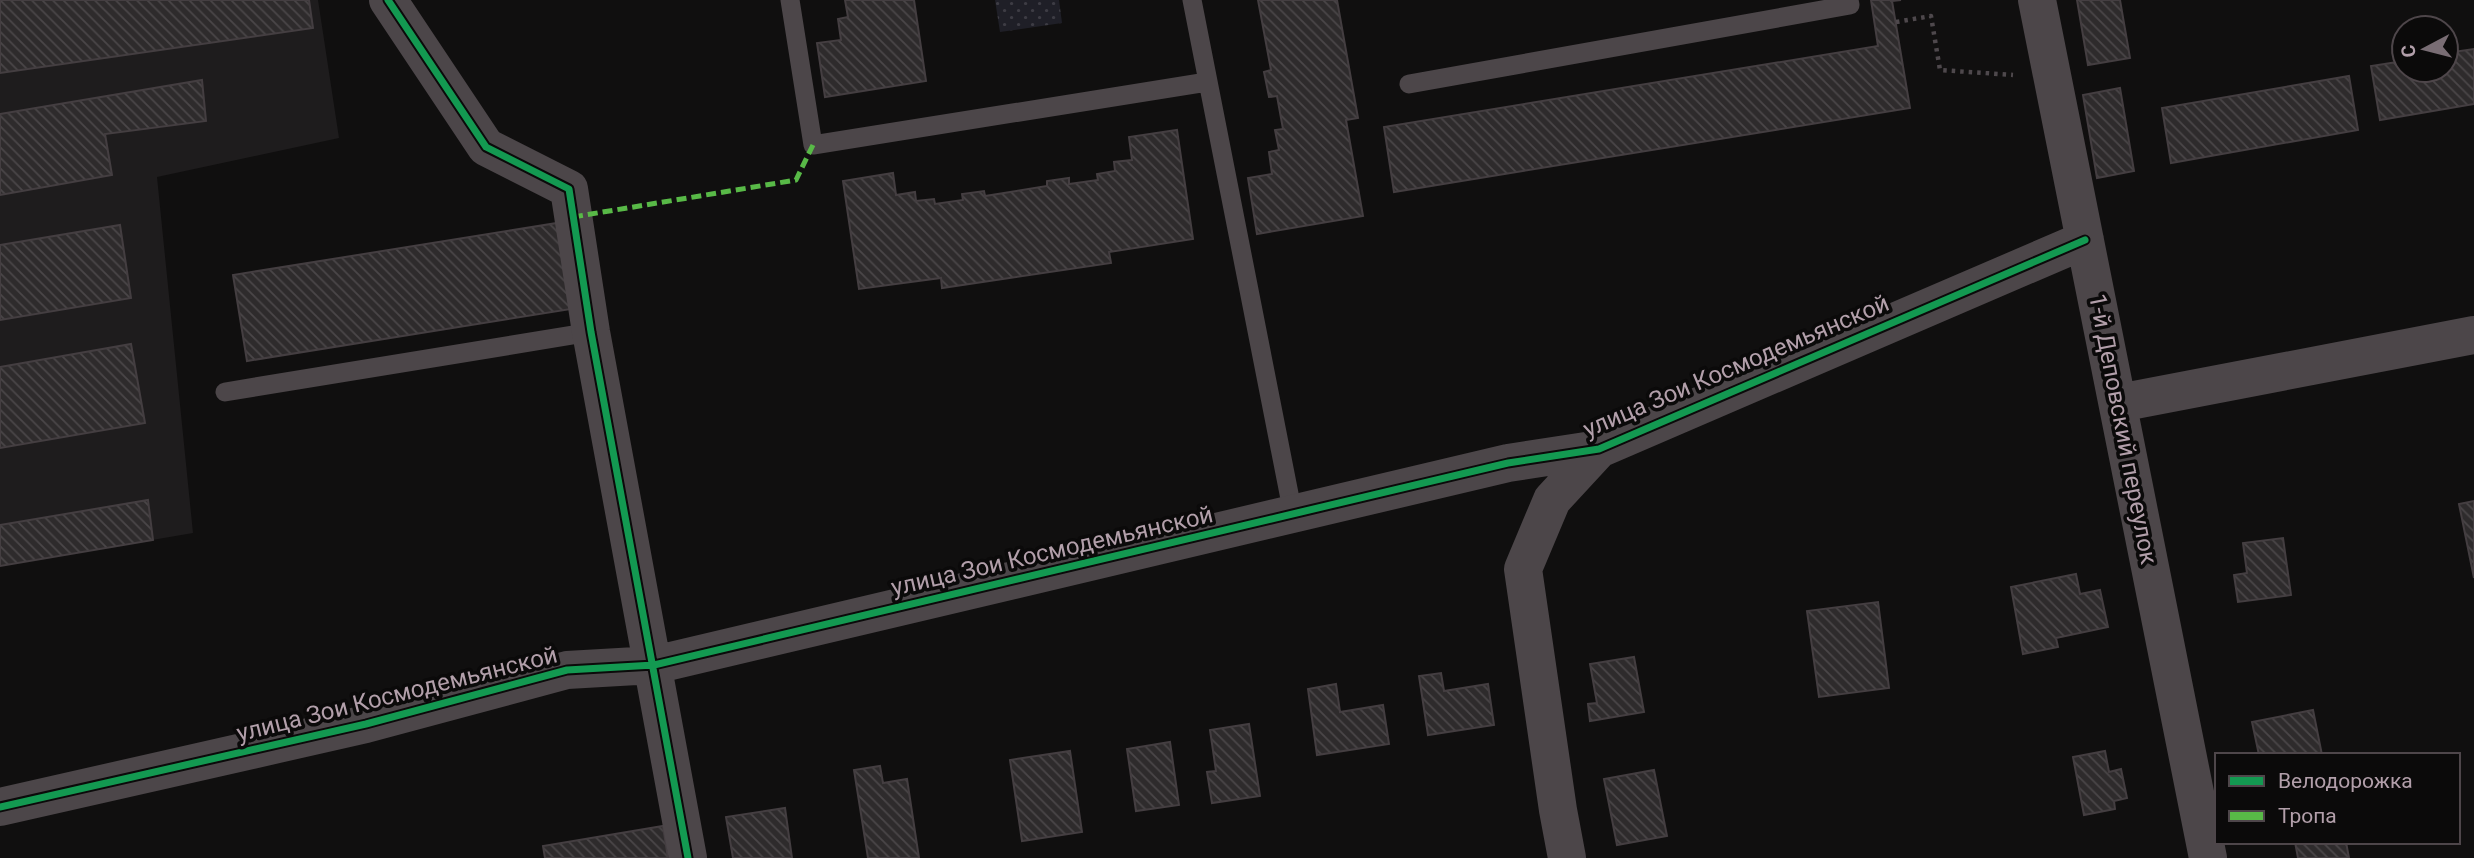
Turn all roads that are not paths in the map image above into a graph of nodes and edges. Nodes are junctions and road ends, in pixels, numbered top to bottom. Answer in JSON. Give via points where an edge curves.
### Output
{"nodes":[{"id":1,"x":388,"y":0,"type":"edge"},
{"id":2,"x":790,"y":0,"type":"edge"},
{"id":3,"x":1192,"y":0,"type":"edge"},
{"id":4,"x":1849,"y":0,"type":"edge"},
{"id":5,"x":2038,"y":0,"type":"edge"},
{"id":6,"x":1207,"y":82,"type":"junction"},
{"id":7,"x":1409,"y":84,"type":"dead end"},
{"id":8,"x":2084,"y":240,"type":"junction"},
{"id":9,"x":592,"y":332,"type":"junction"},
{"id":10,"x":2474,"y":335,"type":"edge"},
{"id":11,"x":225,"y":392,"type":"dead end"},
{"id":12,"x":2119,"y":403,"type":"junction"},
{"id":13,"x":1600,"y":449,"type":"junction"},
{"id":14,"x":1293,"y":514,"type":"junction"},
{"id":15,"x":653,"y":665,"type":"junction"},
{"id":16,"x":0,"y":807,"type":"edge"},
{"id":17,"x":688,"y":858,"type":"edge"},
{"id":18,"x":1567,"y":858,"type":"edge"},
{"id":19,"x":2208,"y":858,"type":"edge"}],
"edges":[{"from":1,"to":9,"type":"street","via":[[486,147],[569,189]]},
{"from":2,"to":6,"type":"lane","via":[[813,145]]},
{"from":3,"to":6,"type":"lane"},
{"from":4,"to":7,"type":"lane","via":[[1850,5]]},
{"from":5,"to":8,"type":"street","name":"1-й Деповский переулок"},
{"from":6,"to":14,"type":"lane"},
{"from":8,"to":12,"type":"street","name":"1-й Деповский переулок"},
{"from":8,"to":13,"type":"street","name":"улица Зои Космодемьянской"},
{"from":9,"to":11,"type":"lane"},
{"from":9,"to":15,"type":"street"},
{"from":10,"to":12,"type":"street"},
{"from":12,"to":19,"type":"street","name":"1-й Деповский переулок"},
{"from":13,"to":14,"type":"street","name":"улица Зои Космодемьянской","via":[[1508,463]]},
{"from":13,"to":18,"type":"street","via":[[1552,500],[1523,569]]},
{"from":14,"to":15,"type":"street","name":"улица Зои Космодемьянской"},
{"from":15,"to":16,"type":"street","name":"улица Зои Космодемьянской","via":[[567,670],[366,724]]},
{"from":15,"to":17,"type":"street"}]}
